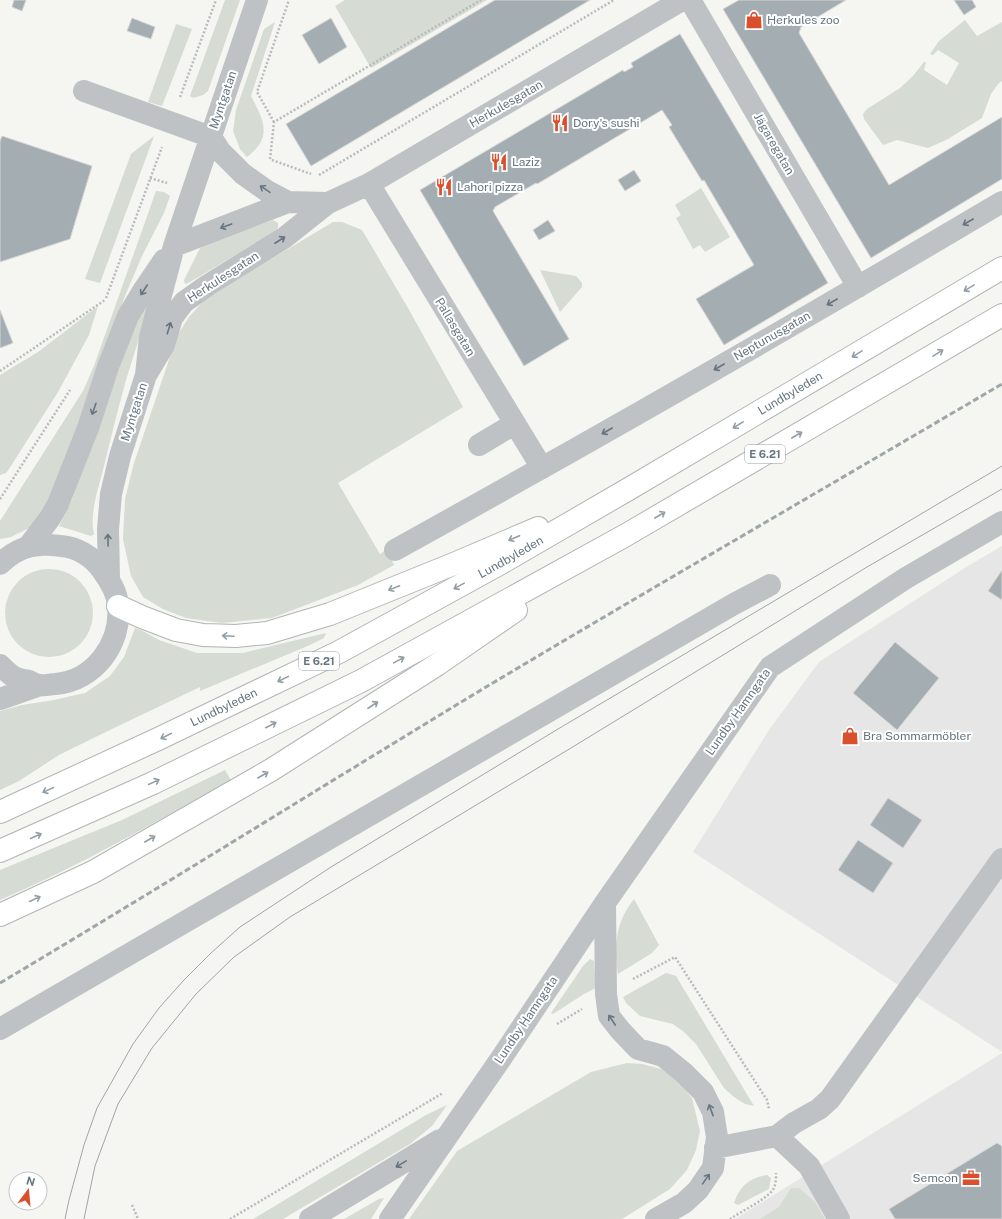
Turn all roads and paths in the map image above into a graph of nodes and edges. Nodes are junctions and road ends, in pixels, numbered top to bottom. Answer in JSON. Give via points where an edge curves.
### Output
{"nodes":[{"id":1,"x":216,"y":0,"type":"edge"},
{"id":2,"x":257,"y":0,"type":"edge"},
{"id":3,"x":289,"y":0,"type":"edge"},
{"id":4,"x":481,"y":0,"type":"edge"},
{"id":5,"x":614,"y":0,"type":"edge"},
{"id":6,"x":682,"y":0,"type":"edge"},
{"id":7,"x":690,"y":0,"type":"edge"},
{"id":8,"x":84,"y":91,"type":"dead end"},
{"id":9,"x":274,"y":122,"type":"junction"},
{"id":10,"x":170,"y":123,"type":"junction"},
{"id":11,"x":211,"y":137,"type":"junction"},
{"id":12,"x":270,"y":159,"type":"dead end"},
{"id":13,"x":318,"y":176,"type":"dead end"},
{"id":14,"x":369,"y":184,"type":"junction"},
{"id":15,"x":288,"y":202,"type":"junction"},
{"id":16,"x":1002,"y":202,"type":"edge"},
{"id":17,"x":328,"y":203,"type":"junction"},
{"id":18,"x":174,"y":246,"type":"junction"},
{"id":19,"x":1002,"y":268,"type":"edge"},
{"id":20,"x":858,"y":287,"type":"junction"},
{"id":21,"x":105,"y":300,"type":"junction"},
{"id":22,"x":103,"y":307,"type":"dead end"},
{"id":23,"x":1002,"y":315,"type":"edge"},
{"id":24,"x":0,"y":371,"type":"edge"},
{"id":25,"x":146,"y":375,"type":"junction"},
{"id":26,"x":71,"y":390,"type":"dead end"},
{"id":27,"x":514,"y":424,"type":"junction"},
{"id":28,"x":479,"y":445,"type":"dead end"},
{"id":29,"x":542,"y":468,"type":"junction"},
{"id":30,"x":0,"y":489,"type":"edge"},
{"id":31,"x":627,"y":490,"type":"junction"},
{"id":32,"x":5,"y":491,"type":"junction"},
{"id":33,"x":0,"y":499,"type":"edge"},
{"id":34,"x":1002,"y":522,"type":"edge"},
{"id":35,"x":626,"y":535,"type":"junction"},
{"id":36,"x":28,"y":547,"type":"junction"},
{"id":37,"x":395,"y":550,"type":"dead end"},
{"id":38,"x":2,"y":558,"type":"edge"},
{"id":39,"x":109,"y":579,"type":"junction"},
{"id":40,"x":770,"y":585,"type":"dead end"},
{"id":41,"x":118,"y":606,"type":"junction"},
{"id":42,"x":0,"y":665,"type":"edge"},
{"id":43,"x":40,"y":685,"type":"junction"},
{"id":44,"x":0,"y":699,"type":"edge"},
{"id":45,"x":0,"y":812,"type":"edge"},
{"id":46,"x":0,"y":851,"type":"edge"},
{"id":47,"x":1002,"y":860,"type":"edge"},
{"id":48,"x":605,"y":903,"type":"junction"},
{"id":49,"x":0,"y":916,"type":"edge"},
{"id":50,"x":675,"y":957,"type":"dead end"},
{"id":51,"x":0,"y":1029,"type":"edge"},
{"id":52,"x":446,"y":1136,"type":"junction"},
{"id":53,"x":777,"y":1136,"type":"junction"},
{"id":54,"x":715,"y":1148,"type":"junction"},
{"id":55,"x":132,"y":1205,"type":"dead end"},
{"id":56,"x":138,"y":1219,"type":"edge"},
{"id":57,"x":310,"y":1219,"type":"edge"},
{"id":58,"x":390,"y":1219,"type":"edge"},
{"id":59,"x":656,"y":1219,"type":"edge"},
{"id":60,"x":730,"y":1219,"type":"edge"},
{"id":61,"x":839,"y":1219,"type":"edge"}],
"edges":[{"from":1,"to":10,"type":"path"},
{"from":2,"to":11,"type":"street","name":"Myntgatan"},
{"from":3,"to":9,"type":"path","via":[[257,92]]},
{"from":4,"to":9,"type":"path"},
{"from":5,"to":13,"type":"path"},
{"from":6,"to":14,"type":"street","name":"Herkulesgatan"},
{"from":7,"to":20,"type":"street","name":"Jägaregatan"},
{"from":8,"to":10,"type":"street"},
{"from":9,"to":12,"type":"path"},
{"from":10,"to":11,"type":"street"},
{"from":10,"to":21,"type":"path"},
{"from":15,"to":11,"type":"street","name":"Herkulesgatan","one_way":true,"via":[[243,174],[220,151]]},
{"from":11,"to":18,"type":"street","name":"Myntgatan"},
{"from":14,"to":17,"type":"street","name":"Herkulesgatan"},
{"from":14,"to":27,"type":"street","name":"Pallasgatan"},
{"from":15,"to":17,"type":"street","name":"Herkulesgatan"},
{"from":15,"to":18,"type":"street","name":"Herkulesgatan","one_way":true},
{"from":16,"to":20,"type":"street","name":"Neptunusgatan","one_way":true},
{"from":25,"to":17,"type":"street","name":"Herkulesgatan","one_way":true,"via":[[164,345],[172,318],[184,302],[284,238]]},
{"from":18,"to":25,"type":"street","name":"Myntgatan","via":[[150,337]]},
{"from":18,"to":36,"type":"street","name":"Myntgatan","one_way":true,"via":[[128,316],[58,504]]},
{"from":19,"to":31,"type":"highway","name":"Lundbyleden","number":"E 6.21","one_way":true},
{"from":20,"to":29,"type":"street","name":"Neptunusgatan","one_way":true},
{"from":21,"to":22,"type":"path"},
{"from":21,"to":24,"type":"path"},
{"from":35,"to":23,"type":"highway","number":"E 6.21","one_way":true},
{"from":39,"to":25,"type":"street","name":"Myntgatan","one_way":true,"via":[[108,529],[111,494],[120,456]]},
{"from":26,"to":32,"type":"path"},
{"from":27,"to":28,"type":"street"},
{"from":27,"to":29,"type":"street","name":"Pallasgatan"},
{"from":29,"to":37,"type":"street","name":"Neptunusgatan"},
{"from":30,"to":32,"type":"path"},
{"from":31,"to":41,"type":"highway","one_way":true,"via":[[330,614],[267,633],[236,636],[203,635],[176,630]]},
{"from":31,"to":45,"type":"highway","name":"Lundbyleden","number":"E 6.21","one_way":true,"via":[[502,563],[339,652]]},
{"from":32,"to":33,"type":"path"},
{"from":34,"to":48,"type":"street","name":"Lundby Hamngata","via":[[906,578],[770,667]]},
{"from":46,"to":35,"type":"highway","number":"E 6.21","one_way":true,"via":[[153,783],[361,681]]},
{"from":49,"to":35,"type":"highway","one_way":true,"via":[[93,872],[271,770],[438,664]]},
{"from":36,"to":38,"type":"street"},
{"from":36,"to":39,"type":"street","via":[[46,544],[65,546],[83,553],[98,564]]},
{"from":39,"to":41,"type":"street","via":[[116,592]]},
{"from":40,"to":51,"type":"street"},
{"from":41,"to":43,"type":"street","via":[[117,631],[107,654],[89,673],[66,683]]},
{"from":42,"to":43,"type":"street","via":[[14,676]]},
{"from":43,"to":44,"type":"street"},
{"from":47,"to":53,"type":"street","via":[[830,1099]]},
{"from":48,"to":52,"type":"street","name":"Lundby Hamngata"},
{"from":54,"to":48,"type":"street","one_way":true,"via":[[713,1112],[703,1092],[663,1056],[638,1049],[609,1016],[606,994]]},
{"from":50,"to":53,"type":"path","via":[[766,1100]]},
{"from":52,"to":57,"type":"street","one_way":true},
{"from":52,"to":58,"type":"street","name":"Lundby Hamngata"},
{"from":53,"to":54,"type":"street"},
{"from":53,"to":60,"type":"path","via":[[773,1190]]},
{"from":53,"to":61,"type":"street","via":[[809,1166]]},
{"from":59,"to":54,"type":"street","one_way":true,"via":[[684,1203],[698,1190],[713,1168]]},
{"from":55,"to":56,"type":"path"}]}
